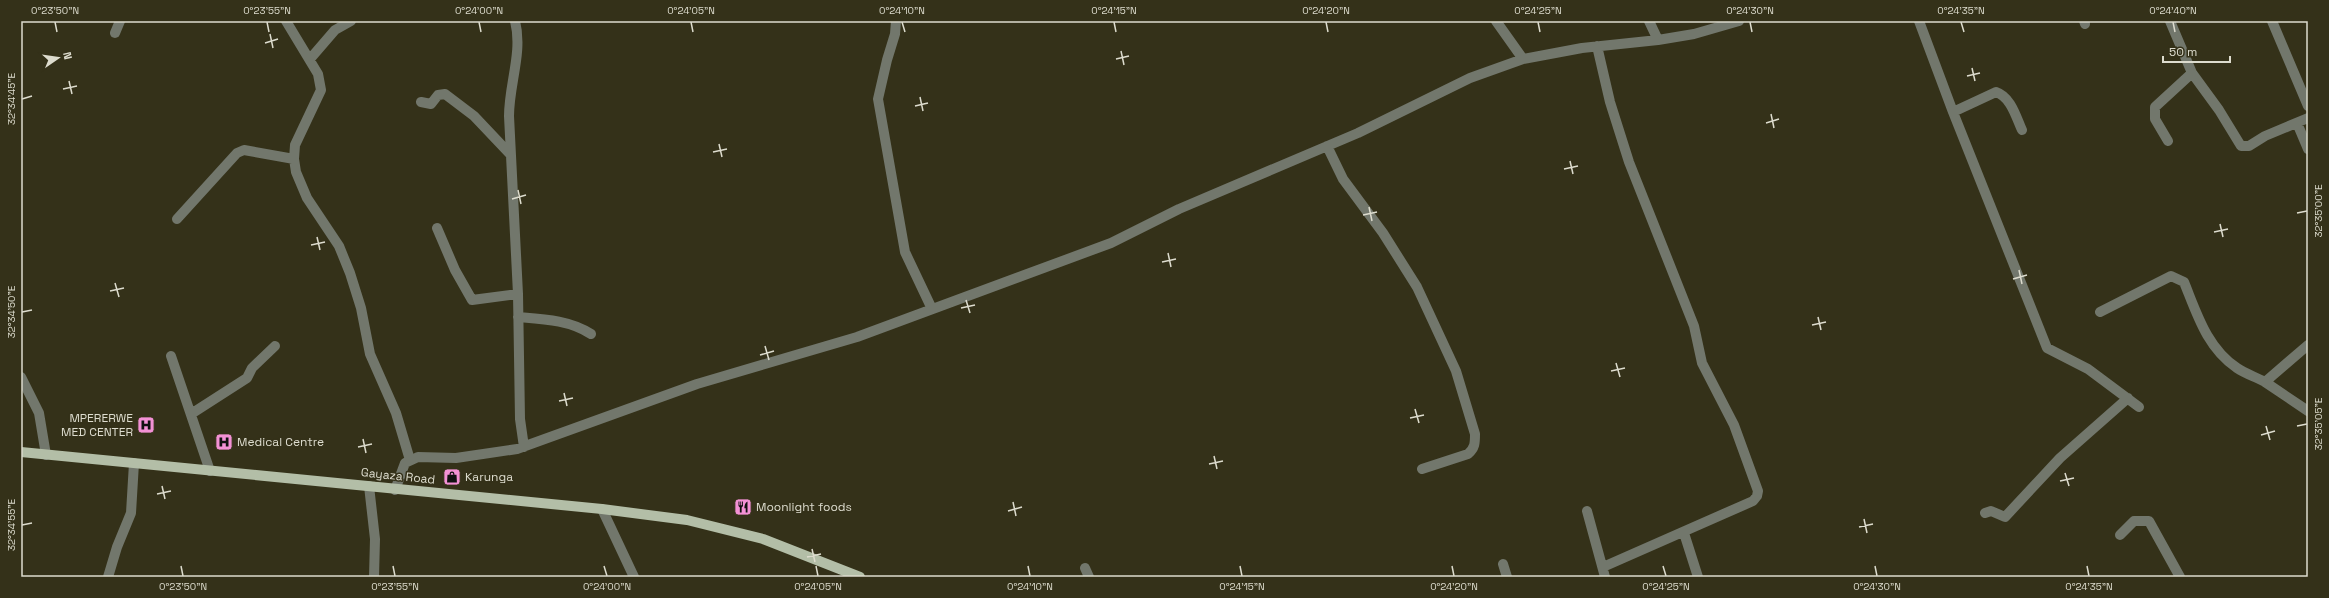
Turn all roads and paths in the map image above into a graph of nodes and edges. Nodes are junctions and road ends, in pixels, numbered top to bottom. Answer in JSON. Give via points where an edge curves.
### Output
{"nodes":[{"id":1,"x":120,"y":21,"type":"edge"},
{"id":2,"x":286,"y":21,"type":"edge"},
{"id":3,"x":351,"y":21,"type":"edge"},
{"id":4,"x":516,"y":21,"type":"edge"},
{"id":5,"x":896,"y":21,"type":"edge"},
{"id":6,"x":1496,"y":21,"type":"edge"},
{"id":7,"x":1649,"y":21,"type":"edge"},
{"id":8,"x":1739,"y":21,"type":"edge"},
{"id":9,"x":1919,"y":21,"type":"edge"},
{"id":10,"x":2170,"y":21,"type":"edge"},
{"id":11,"x":2272,"y":21,"type":"edge"},
{"id":12,"x":115,"y":33,"type":"dead end"},
{"id":13,"x":1658,"y":40,"type":"junction"},
{"id":14,"x":1597,"y":46,"type":"junction"},
{"id":15,"x":310,"y":59,"type":"junction"},
{"id":16,"x":1523,"y":59,"type":"junction"},
{"id":17,"x":2192,"y":73,"type":"junction"},
{"id":18,"x":422,"y":102,"type":"dead end"},
{"id":19,"x":2308,"y":106,"type":"edge"},
{"id":20,"x":1953,"y":112,"type":"junction"},
{"id":21,"x":2308,"y":118,"type":"edge"},
{"id":22,"x":2297,"y":123,"type":"junction"},
{"id":23,"x":2022,"y":130,"type":"dead end"},
{"id":24,"x":2168,"y":141,"type":"dead end"},
{"id":25,"x":1327,"y":146,"type":"junction"},
{"id":26,"x":2308,"y":149,"type":"edge"},
{"id":27,"x":511,"y":155,"type":"junction"},
{"id":28,"x":294,"y":159,"type":"junction"},
{"id":29,"x":177,"y":219,"type":"dead end"},
{"id":30,"x":437,"y":228,"type":"dead end"},
{"id":31,"x":518,"y":294,"type":"junction"},
{"id":32,"x":932,"y":309,"type":"junction"},
{"id":33,"x":2100,"y":312,"type":"dead end"},
{"id":34,"x":518,"y":317,"type":"junction"},
{"id":35,"x":591,"y":334,"type":"dead end"},
{"id":36,"x":2308,"y":345,"type":"edge"},
{"id":37,"x":275,"y":346,"type":"dead end"},
{"id":38,"x":171,"y":356,"type":"dead end"},
{"id":39,"x":21,"y":377,"type":"edge"},
{"id":40,"x":2266,"y":382,"type":"junction"},
{"id":41,"x":2128,"y":398,"type":"junction"},
{"id":42,"x":2139,"y":406,"type":"dead end"},
{"id":43,"x":2308,"y":411,"type":"edge"},
{"id":44,"x":190,"y":414,"type":"junction"},
{"id":45,"x":524,"y":447,"type":"junction"},
{"id":46,"x":21,"y":452,"type":"edge"},
{"id":47,"x":46,"y":455,"type":"junction"},
{"id":48,"x":410,"y":460,"type":"junction"},
{"id":49,"x":134,"y":463,"type":"junction"},
{"id":50,"x":1422,"y":469,"type":"dead end"},
{"id":51,"x":210,"y":470,"type":"junction"},
{"id":52,"x":369,"y":486,"type":"junction"},
{"id":53,"x":395,"y":490,"type":"junction"},
{"id":54,"x":602,"y":509,"type":"junction"},
{"id":55,"x":1587,"y":511,"type":"dead end"},
{"id":56,"x":1985,"y":513,"type":"dead end"},
{"id":57,"x":1684,"y":533,"type":"junction"},
{"id":58,"x":2120,"y":535,"type":"dead end"},
{"id":59,"x":1503,"y":564,"type":"dead end"},
{"id":60,"x":1604,"y":572,"type":"edge"},
{"id":61,"x":108,"y":577,"type":"edge"},
{"id":62,"x":374,"y":577,"type":"edge"},
{"id":63,"x":634,"y":577,"type":"edge"},
{"id":64,"x":860,"y":577,"type":"edge"},
{"id":65,"x":1507,"y":577,"type":"edge"},
{"id":66,"x":1698,"y":577,"type":"edge"},
{"id":67,"x":2180,"y":577,"type":"edge"}],
"edges":[{"from":1,"to":12,"type":"street"},
{"from":2,"to":15,"type":"street"},
{"from":3,"to":15,"type":"street","via":[[335,30]]},
{"from":4,"to":27,"type":"street","via":[[517,53],[509,97]]},
{"from":5,"to":32,"type":"street","via":[[878,99],[905,252]]},
{"from":6,"to":16,"type":"street"},
{"from":7,"to":13,"type":"street"},
{"from":8,"to":13,"type":"street","via":[[1694,34]]},
{"from":9,"to":20,"type":"street"},
{"from":10,"to":17,"type":"street"},
{"from":11,"to":19,"type":"street"},
{"from":13,"to":14,"type":"street"},
{"from":14,"to":16,"type":"street"},
{"from":14,"to":57,"type":"street","via":[[1610,102],[1629,162],[1694,326],[1702,363],[1734,425],[1758,491],[1758,496],[1753,501],[1728,510]]},
{"from":15,"to":28,"type":"street","via":[[318,74],[320,90],[295,145]]},
{"from":16,"to":25,"type":"street","via":[[1470,78]]},
{"from":17,"to":22,"type":"street","via":[[2241,146],[2249,146],[2264,136]]},
{"from":17,"to":24,"type":"street","via":[[2155,107],[2156,119]]},
{"from":18,"to":27,"type":"street","via":[[431,104],[438,95],[445,94],[474,116]]},
{"from":20,"to":23,"type":"street","via":[[1996,92],[2003,94],[2011,105]]},
{"from":20,"to":41,"type":"street","via":[[2047,348],[2088,369]]},
{"from":21,"to":22,"type":"street"},
{"from":22,"to":26,"type":"street"},
{"from":25,"to":32,"type":"street","via":[[1179,209],[1111,243]]},
{"from":25,"to":50,"type":"street","via":[[1343,179],[1383,233],[1417,287],[1456,371],[1475,434],[1473,450],[1468,454]]},
{"from":27,"to":31,"type":"street"},
{"from":28,"to":29,"type":"street","via":[[244,150],[237,153]]},
{"from":28,"to":48,"type":"street","via":[[296,172],[307,198],[333,234],[350,272],[370,354],[396,413]]},
{"from":30,"to":31,"type":"street","via":[[455,270],[472,300]]},
{"from":31,"to":34,"type":"street"},
{"from":32,"to":45,"type":"street","via":[[857,337],[737,371],[655,398]]},
{"from":33,"to":40,"type":"street","via":[[2171,276],[2184,282],[2203,329],[2216,350],[2238,368]]},
{"from":34,"to":35,"type":"street","via":[[557,321],[584,329]]},
{"from":34,"to":45,"type":"street","via":[[520,413]]},
{"from":36,"to":40,"type":"street"},
{"from":37,"to":44,"type":"street","via":[[252,368],[247,378]]},
{"from":38,"to":44,"type":"street"},
{"from":39,"to":47,"type":"street","via":[[38,413]]},
{"from":40,"to":43,"type":"street"},
{"from":41,"to":42,"type":"street"},
{"from":41,"to":56,"type":"street","via":[[2060,458],[2005,516],[1991,511]]},
{"from":44,"to":51,"type":"street"},
{"from":45,"to":48,"type":"street","via":[[485,455],[456,458],[418,457]]},
{"from":46,"to":47,"type":"main road","name":"Gayaza Road"},
{"from":47,"to":49,"type":"main road","name":"Gayaza Road"},
{"from":48,"to":53,"type":"street","via":[[405,463]]},
{"from":49,"to":51,"type":"main road","name":"Gayaza Road"},
{"from":49,"to":61,"type":"street","via":[[131,513]]},
{"from":51,"to":52,"type":"main road","name":"Gayaza Road"},
{"from":52,"to":53,"type":"main road","name":"Gayaza Road"},
{"from":52,"to":62,"type":"street","via":[[375,539]]},
{"from":53,"to":54,"type":"main road","name":"Gayaza Road"},
{"from":54,"to":63,"type":"street"},
{"from":54,"to":64,"type":"main road","name":"Gayaza Road","via":[[687,520],[763,539]]},
{"from":55,"to":60,"type":"street"},
{"from":57,"to":60,"type":"street"},
{"from":57,"to":66,"type":"street"},
{"from":58,"to":67,"type":"street","via":[[2134,521],[2149,521]]},
{"from":59,"to":65,"type":"street"}]}
